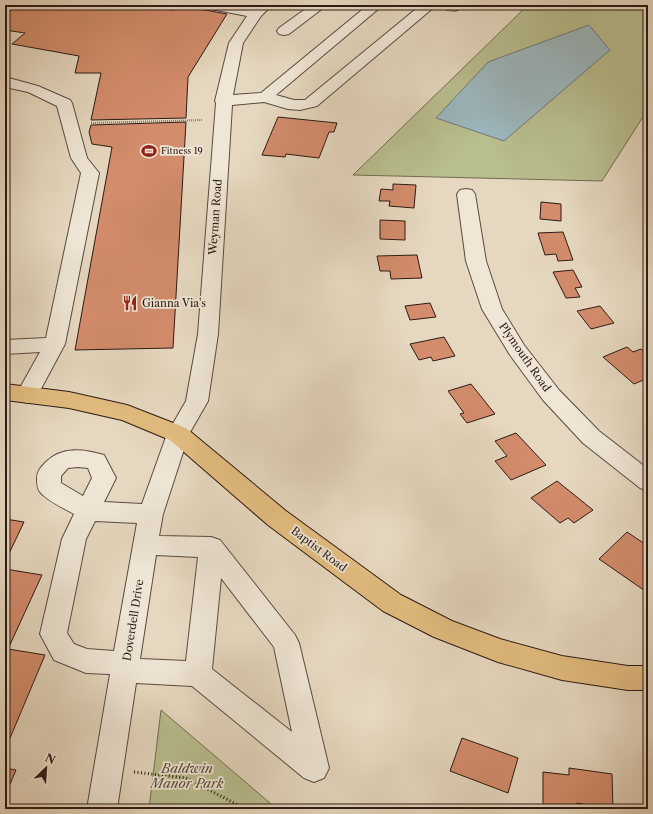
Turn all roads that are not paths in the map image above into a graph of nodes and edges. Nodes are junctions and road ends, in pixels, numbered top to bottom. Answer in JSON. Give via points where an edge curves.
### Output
{"nodes":[{"id":1,"x":211,"y":5,"type":"edge"},
{"id":2,"x":320,"y":5,"type":"edge"},
{"id":3,"x":376,"y":5,"type":"edge"},
{"id":4,"x":424,"y":6,"type":"edge"},
{"id":5,"x":260,"y":9,"type":"edge"},
{"id":6,"x":284,"y":31,"type":"dead end"},
{"id":7,"x":5,"y":82,"type":"edge"},
{"id":8,"x":264,"y":97,"type":"junction"},
{"id":9,"x":223,"y":101,"type":"junction"},
{"id":10,"x":466,"y":194,"type":"dead end"},
{"id":11,"x":55,"y":344,"type":"junction"},
{"id":12,"x":5,"y":347,"type":"edge"},
{"id":13,"x":5,"y":392,"type":"edge"},
{"id":14,"x":27,"y":395,"type":"junction"},
{"id":15,"x":178,"y":434,"type":"junction"},
{"id":16,"x":648,"y":482,"type":"edge"},
{"id":17,"x":151,"y":514,"type":"junction"},
{"id":18,"x":145,"y":545,"type":"junction"},
{"id":19,"x":211,"y":547,"type":"junction"},
{"id":20,"x":125,"y":666,"type":"junction"},
{"id":21,"x":198,"y":674,"type":"junction"},
{"id":22,"x":648,"y":678,"type":"edge"},
{"id":23,"x":102,"y":809,"type":"edge"}],
"edges":[{"from":1,"to":5,"type":"street"},
{"from":2,"to":6,"type":"street"},
{"from":3,"to":8,"type":"street"},
{"from":4,"to":8,"type":"street","via":[[311,103],[304,106],[295,105]]},
{"from":5,"to":9,"type":"street","name":"Weyman Road","via":[[236,43]]},
{"from":7,"to":11,"type":"street","via":[[33,89],[64,103],[80,158],[90,173]]},
{"from":8,"to":9,"type":"street"},
{"from":9,"to":15,"type":"street","name":"Weyman Road","via":[[208,334],[197,401]]},
{"from":10,"to":16,"type":"street","name":"Plymouth Road","via":[[476,261],[492,309],[517,350],[551,395],[591,437]]},
{"from":11,"to":12,"type":"street"},
{"from":11,"to":14,"type":"street"},
{"from":13,"to":14,"type":"main road","name":"Baptist Road"},
{"from":14,"to":15,"type":"main road","name":"Baptist Road","via":[[68,400],[127,413]]},
{"from":15,"to":17,"type":"street","name":"Doverdell Drive"},
{"from":15,"to":22,"type":"main road","name":"Baptist Road","via":[[277,518],[392,603],[443,629],[498,650],[562,668],[628,678]]},
{"from":17,"to":18,"type":"street","name":"Doverdell Drive"},
{"from":17,"to":20,"type":"street","via":[[88,511],[74,539],[53,634],[64,652],[86,661]]},
{"from":18,"to":19,"type":"street"},
{"from":18,"to":20,"type":"street","name":"Doverdell Drive"},
{"from":19,"to":21,"type":"street"},
{"from":19,"to":21,"type":"street","via":[[286,643],[314,768]]},
{"from":20,"to":21,"type":"street"},
{"from":20,"to":23,"type":"street","name":"Doverdell Drive"}]}
